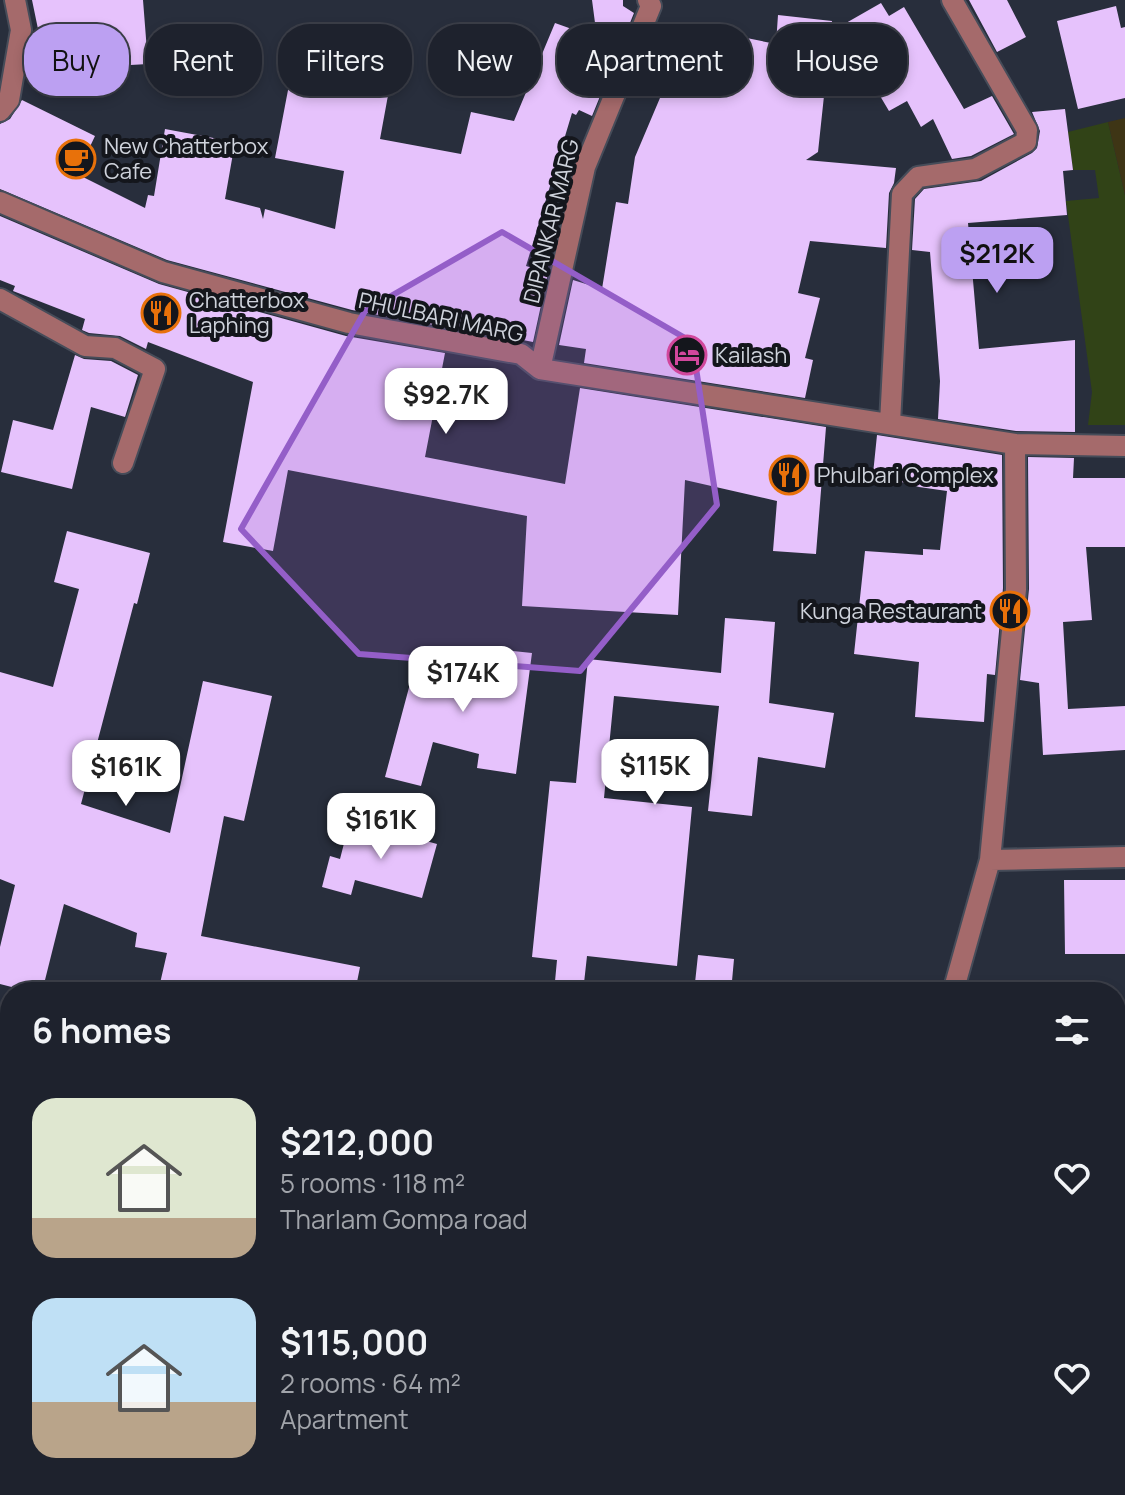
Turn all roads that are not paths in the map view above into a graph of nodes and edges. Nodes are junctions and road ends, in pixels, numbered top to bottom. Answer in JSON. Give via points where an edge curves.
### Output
{"nodes":[{"id":1,"x":15,"y":0,"type":"edge"},
{"id":2,"x":648,"y":0,"type":"edge"},
{"id":3,"x":952,"y":0,"type":"edge"},
{"id":4,"x":0,"y":111,"type":"edge"},
{"id":5,"x":0,"y":202,"type":"edge"},
{"id":6,"x":0,"y":299,"type":"edge"},
{"id":7,"x":540,"y":369,"type":"junction"},
{"id":8,"x":890,"y":423,"type":"junction"},
{"id":9,"x":1015,"y":444,"type":"junction"},
{"id":10,"x":1125,"y":446,"type":"edge"},
{"id":11,"x":123,"y":463,"type":"dead end"},
{"id":12,"x":1125,"y":857,"type":"edge"},
{"id":13,"x":990,"y":860,"type":"junction"},
{"id":14,"x":956,"y":982,"type":"edge"}],
"edges":[{"from":1,"to":4,"type":"street","via":[[21,30],[9,100]]},
{"from":2,"to":7,"type":"street","name":"DIPANKAR MARG","via":[[651,6],[585,167]]},
{"from":3,"to":8,"type":"street","via":[[1027,130],[1026,142],[975,169],[918,177],[902,194]]},
{"from":5,"to":7,"type":"street","name":"PHULBARI MARG","via":[[163,272],[349,323],[521,354]]},
{"from":6,"to":11,"type":"street","via":[[85,346],[115,348],[155,369]]},
{"from":7,"to":8,"type":"street","name":"PHULBARI MARG"},
{"from":8,"to":9,"type":"street","name":"PHULBARI MARG"},
{"from":9,"to":10,"type":"street","name":"PHULBARI MARG"},
{"from":9,"to":13,"type":"street","via":[[1016,589]]},
{"from":12,"to":13,"type":"street"},
{"from":13,"to":14,"type":"street"}]}
